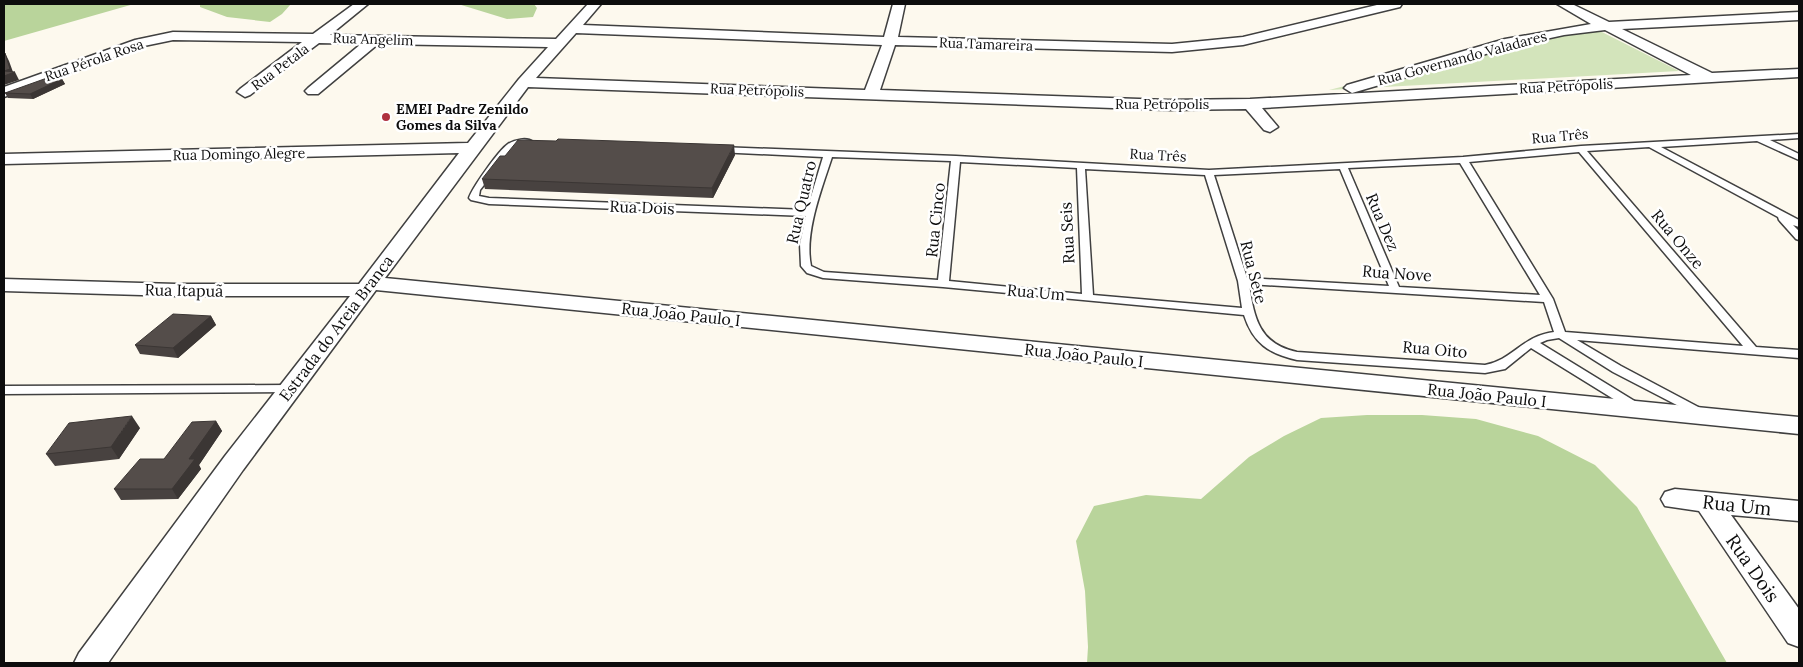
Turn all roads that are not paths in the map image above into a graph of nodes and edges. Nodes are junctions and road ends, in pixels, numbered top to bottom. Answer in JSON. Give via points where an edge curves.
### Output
{"nodes":[{"id":1,"x":362,"y":4,"type":"edge"},
{"id":2,"x":594,"y":4,"type":"edge"},
{"id":3,"x":899,"y":4,"type":"edge"},
{"id":4,"x":1396,"y":4,"type":"edge"},
{"id":5,"x":1563,"y":4,"type":"edge"},
{"id":6,"x":1799,"y":16,"type":"edge"},
{"id":7,"x":1606,"y":26,"type":"junction"},
{"id":8,"x":571,"y":30,"type":"junction"},
{"id":9,"x":187,"y":35,"type":"joint"},
{"id":10,"x":319,"y":37,"type":"junction"},
{"id":11,"x":375,"y":39,"type":"junction"},
{"id":12,"x":890,"y":41,"type":"junction"},
{"id":13,"x":558,"y":43,"type":"junction"},
{"id":14,"x":1799,"y":73,"type":"edge"},
{"id":15,"x":1710,"y":79,"type":"junction"},
{"id":16,"x":524,"y":82,"type":"junction"},
{"id":17,"x":313,"y":91,"type":"dead end"},
{"id":18,"x":4,"y":92,"type":"edge"},
{"id":19,"x":245,"y":92,"type":"dead end"},
{"id":20,"x":871,"y":93,"type":"junction"},
{"id":21,"x":1307,"y":100,"type":"junction"},
{"id":22,"x":1250,"y":104,"type":"junction"},
{"id":23,"x":1270,"y":127,"type":"dead end"},
{"id":24,"x":1799,"y":136,"type":"edge"},
{"id":25,"x":1758,"y":138,"type":"junction"},
{"id":26,"x":534,"y":142,"type":"edge"},
{"id":27,"x":1650,"y":144,"type":"junction"},
{"id":28,"x":474,"y":148,"type":"junction"},
{"id":29,"x":1581,"y":149,"type":"junction"},
{"id":30,"x":710,"y":150,"type":"edge"},
{"id":31,"x":828,"y":155,"type":"junction"},
{"id":32,"x":1799,"y":157,"type":"edge"},
{"id":33,"x":4,"y":158,"type":"edge"},
{"id":34,"x":956,"y":159,"type":"junction"},
{"id":35,"x":1463,"y":160,"type":"junction"},
{"id":36,"x":1081,"y":166,"type":"junction"},
{"id":37,"x":1343,"y":166,"type":"junction"},
{"id":38,"x":1209,"y":173,"type":"junction"},
{"id":39,"x":811,"y":213,"type":"junction"},
{"id":40,"x":1778,"y":213,"type":"junction"},
{"id":41,"x":1799,"y":224,"type":"edge"},
{"id":42,"x":1799,"y":237,"type":"edge"},
{"id":43,"x":823,"y":275,"type":"joint"},
{"id":44,"x":1244,"y":280,"type":"junction"},
{"id":45,"x":943,"y":284,"type":"junction"},
{"id":46,"x":4,"y":285,"type":"edge"},
{"id":47,"x":367,"y":287,"type":"junction"},
{"id":48,"x":1395,"y":289,"type":"junction"},
{"id":49,"x":1088,"y":297,"type":"junction"},
{"id":50,"x":1548,"y":299,"type":"junction"},
{"id":51,"x":1248,"y":312,"type":"junction"},
{"id":52,"x":1560,"y":335,"type":"junction"},
{"id":53,"x":1531,"y":343,"type":"junction"},
{"id":54,"x":1752,"y":350,"type":"junction"},
{"id":55,"x":1799,"y":354,"type":"edge"},
{"id":56,"x":1297,"y":356,"type":"joint"},
{"id":57,"x":290,"y":389,"type":"junction"},
{"id":58,"x":4,"y":390,"type":"edge"},
{"id":59,"x":1641,"y":411,"type":"junction"},
{"id":60,"x":1708,"y":418,"type":"junction"},
{"id":61,"x":1799,"y":426,"type":"edge"},
{"id":62,"x":1675,"y":499,"type":"dead end"},
{"id":63,"x":1707,"y":502,"type":"junction"},
{"id":64,"x":1799,"y":511,"type":"edge"},
{"id":65,"x":1799,"y":634,"type":"edge"},
{"id":66,"x":90,"y":663,"type":"edge"}],
"edges":[{"from":1,"to":10,"type":"street","name":"Rua Petala"},
{"from":2,"to":8,"type":"street","name":"Estrada do Areia Branca"},
{"from":3,"to":12,"type":"street"},
{"from":4,"to":12,"type":"street","name":"Rua Tamareira","via":[[1243,41],[1206,46],[1073,47]]},
{"from":5,"to":7,"type":"street"},
{"from":6,"to":7,"type":"street","name":"Rua Governando Valadares"},
{"from":7,"to":15,"type":"street"},
{"from":7,"to":21,"type":"street","name":"Rua Governando Valadares","via":[[1521,40]]},
{"from":8,"to":12,"type":"street","name":"Rua Tamareira"},
{"from":8,"to":13,"type":"street","name":"Estrada do Areia Branca"},
{"from":9,"to":10,"type":"street","name":"Rua Angelim"},
{"from":9,"to":18,"type":"street","name":"Rua Pérola Rosa","via":[[140,43]]},
{"from":10,"to":11,"type":"street","name":"Rua Angelim"},
{"from":10,"to":19,"type":"street","name":"Rua Petala"},
{"from":11,"to":13,"type":"street","name":"Rua Angelim"},
{"from":11,"to":17,"type":"street"},
{"from":12,"to":20,"type":"street"},
{"from":13,"to":16,"type":"street","name":"Estrada do Areia Branca"},
{"from":14,"to":15,"type":"street","name":"Rua Petrópolis"},
{"from":15,"to":21,"type":"street","name":"Rua Petrópolis"},
{"from":16,"to":20,"type":"street","name":"Rua Petrópolis"},
{"from":16,"to":28,"type":"street","name":"Estrada do Areia Branca"},
{"from":20,"to":22,"type":"street","name":"Rua Petrópolis","via":[[1125,105]]},
{"from":21,"to":22,"type":"street","name":"Rua Petrópolis"},
{"from":22,"to":23,"type":"street"},
{"from":24,"to":25,"type":"lane","name":"Rua Três"},
{"from":25,"to":27,"type":"lane","name":"Rua Três"},
{"from":25,"to":32,"type":"lane"},
{"from":26,"to":39,"type":"lane","name":"Rua Dois","via":[[515,144],[507,150],[476,190],[474,198]]},
{"from":27,"to":29,"type":"lane","name":"Rua Três"},
{"from":27,"to":40,"type":"lane"},
{"from":28,"to":33,"type":"street","name":"Rua Domingo Alegre"},
{"from":28,"to":47,"type":"street","name":"Estrada do Areia Branca"},
{"from":29,"to":35,"type":"lane","name":"Rua Três"},
{"from":29,"to":54,"type":"lane","name":"Rua Onze"},
{"from":30,"to":31,"type":"lane","name":"Rua Três"},
{"from":31,"to":34,"type":"lane","name":"Rua Três"},
{"from":31,"to":39,"type":"lane","name":"Rua Quatro"},
{"from":34,"to":36,"type":"lane","name":"Rua Três"},
{"from":34,"to":45,"type":"lane","name":"Rua Cinco"},
{"from":35,"to":37,"type":"lane","name":"Rua Três"},
{"from":35,"to":50,"type":"lane"},
{"from":36,"to":38,"type":"lane","name":"Rua Três"},
{"from":36,"to":49,"type":"lane","name":"Rua Seis"},
{"from":37,"to":38,"type":"lane","name":"Rua Três"},
{"from":37,"to":48,"type":"lane","name":"Rua Dez"},
{"from":38,"to":44,"type":"lane","name":"Rua Sete"},
{"from":39,"to":43,"type":"lane","name":"Rua Quatro","via":[[805,263],[808,269]]},
{"from":40,"to":41,"type":"lane"},
{"from":40,"to":42,"type":"lane"},
{"from":43,"to":45,"type":"lane","name":"Rua Um"},
{"from":44,"to":48,"type":"lane","name":"Rua Nove"},
{"from":44,"to":51,"type":"lane","name":"Rua Sete"},
{"from":45,"to":49,"type":"lane","name":"Rua Um"},
{"from":46,"to":47,"type":"street","name":"Rua Itapuã","via":[[176,290]]},
{"from":47,"to":57,"type":"street","name":"Estrada do Areia Branca"},
{"from":47,"to":59,"type":"street","name":"Rua João Paulo I"},
{"from":48,"to":50,"type":"lane","name":"Rua Nove"},
{"from":49,"to":51,"type":"lane","name":"Rua Um"},
{"from":50,"to":52,"type":"lane"},
{"from":51,"to":56,"type":"lane","name":"Rua Sete","via":[[1262,339],[1279,351]]},
{"from":52,"to":53,"type":"lane","name":"Rua Oito"},
{"from":52,"to":54,"type":"lane"},
{"from":52,"to":60,"type":"lane"},
{"from":53,"to":56,"type":"lane","name":"Rua Oito","via":[[1501,366],[1485,369]]},
{"from":53,"to":59,"type":"lane"},
{"from":54,"to":55,"type":"lane"},
{"from":57,"to":58,"type":"lane"},
{"from":57,"to":66,"type":"street","name":"Estrada do Areia Branca"},
{"from":59,"to":60,"type":"street","name":"Rua João Paulo I"},
{"from":60,"to":61,"type":"street","name":"Rua João Paulo I"},
{"from":62,"to":63,"type":"street","name":"Rua Um"},
{"from":63,"to":64,"type":"street","name":"Rua Um"},
{"from":63,"to":65,"type":"street","name":"Rua Dois"}]}
